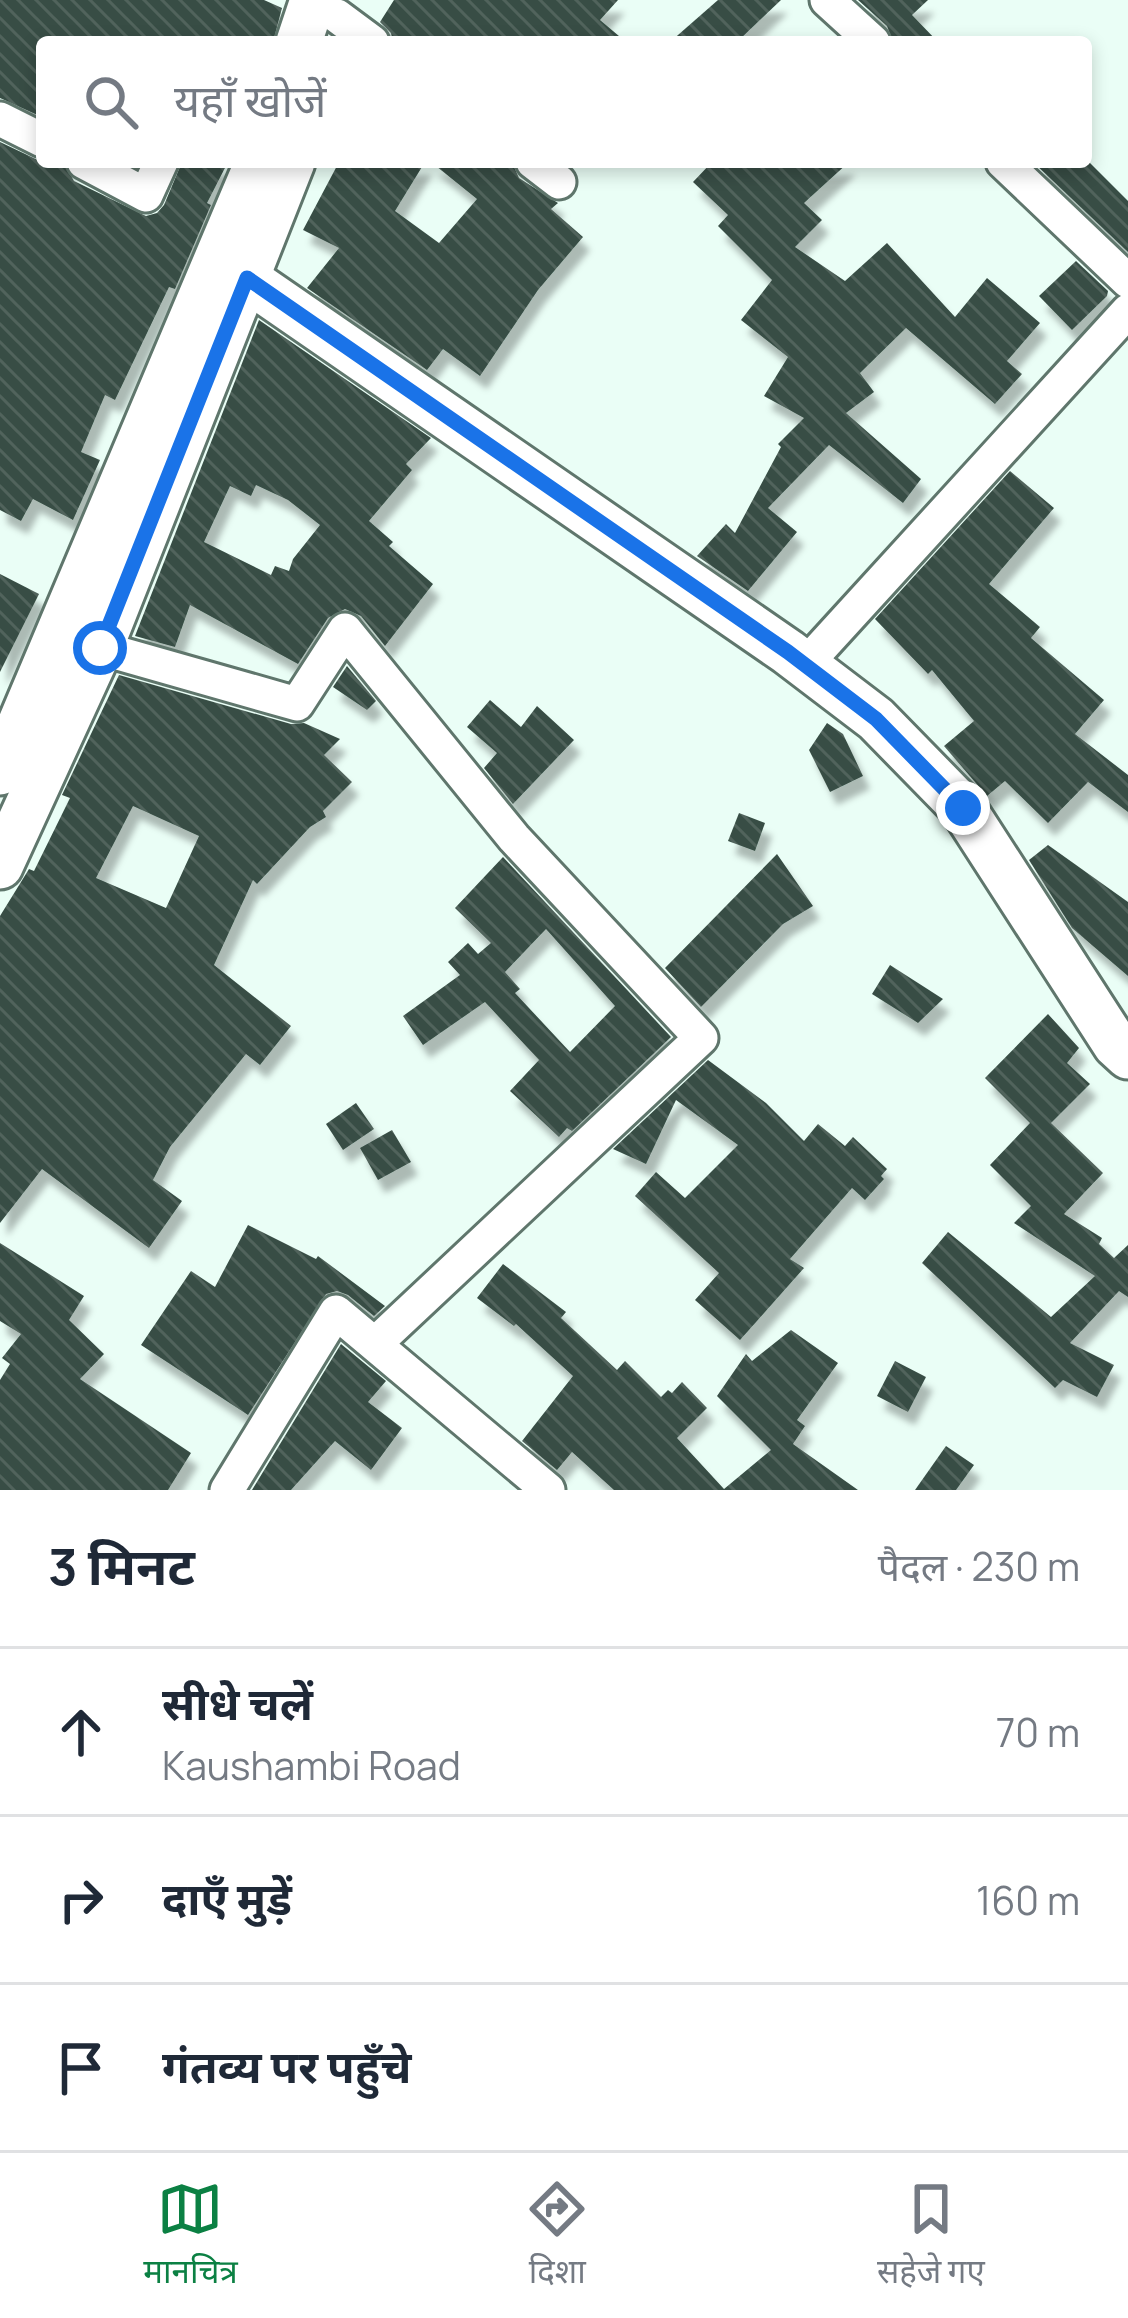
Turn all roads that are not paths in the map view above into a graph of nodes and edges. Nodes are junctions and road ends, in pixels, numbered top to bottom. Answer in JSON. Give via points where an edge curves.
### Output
{"nodes":[{"id":1,"x":827,"y":0,"type":"edge"},
{"id":2,"x":339,"y":20,"type":"edge"},
{"id":3,"x":310,"y":36,"type":"edge"},
{"id":4,"x":866,"y":36,"type":"edge"},
{"id":5,"x":0,"y":119,"type":"edge"},
{"id":6,"x":36,"y":137,"type":"edge"},
{"id":7,"x":95,"y":168,"type":"edge"},
{"id":8,"x":157,"y":168,"type":"edge"},
{"id":9,"x":258,"y":168,"type":"edge"},
{"id":10,"x":1009,"y":168,"type":"edge"},
{"id":11,"x":233,"y":268,"type":"junction"},
{"id":12,"x":1128,"y":281,"type":"edge"},
{"id":13,"x":1128,"y":310,"type":"edge"},
{"id":14,"x":100,"y":648,"type":"junction"},
{"id":15,"x":805,"y":664,"type":"junction"},
{"id":16,"x":0,"y":772,"type":"edge"},
{"id":17,"x":0,"y":866,"type":"edge"},
{"id":18,"x":1128,"y":1056,"type":"edge"},
{"id":19,"x":376,"y":1343,"type":"junction"},
{"id":20,"x":226,"y":1490,"type":"edge"},
{"id":21,"x":548,"y":1490,"type":"edge"}],
"edges":[{"from":1,"to":4,"type":"street"},
{"from":2,"to":3,"type":"main road"},
{"from":5,"to":6,"type":"street"},
{"from":7,"to":8,"type":"street","via":[[146,195]]},
{"from":9,"to":11,"type":"main road"},
{"from":10,"to":12,"type":"street"},
{"from":11,"to":14,"type":"main road"},
{"from":11,"to":15,"type":"main road"},
{"from":11,"to":16,"type":"main road"},
{"from":13,"to":15,"type":"street"},
{"from":14,"to":17,"type":"main road"},
{"from":14,"to":19,"type":"street","via":[[297,704],[345,630],[514,838],[701,1039]]},
{"from":15,"to":18,"type":"main road","via":[[876,719],[963,808]]},
{"from":19,"to":20,"type":"street","via":[[336,1312]]},
{"from":19,"to":21,"type":"street"}]}
